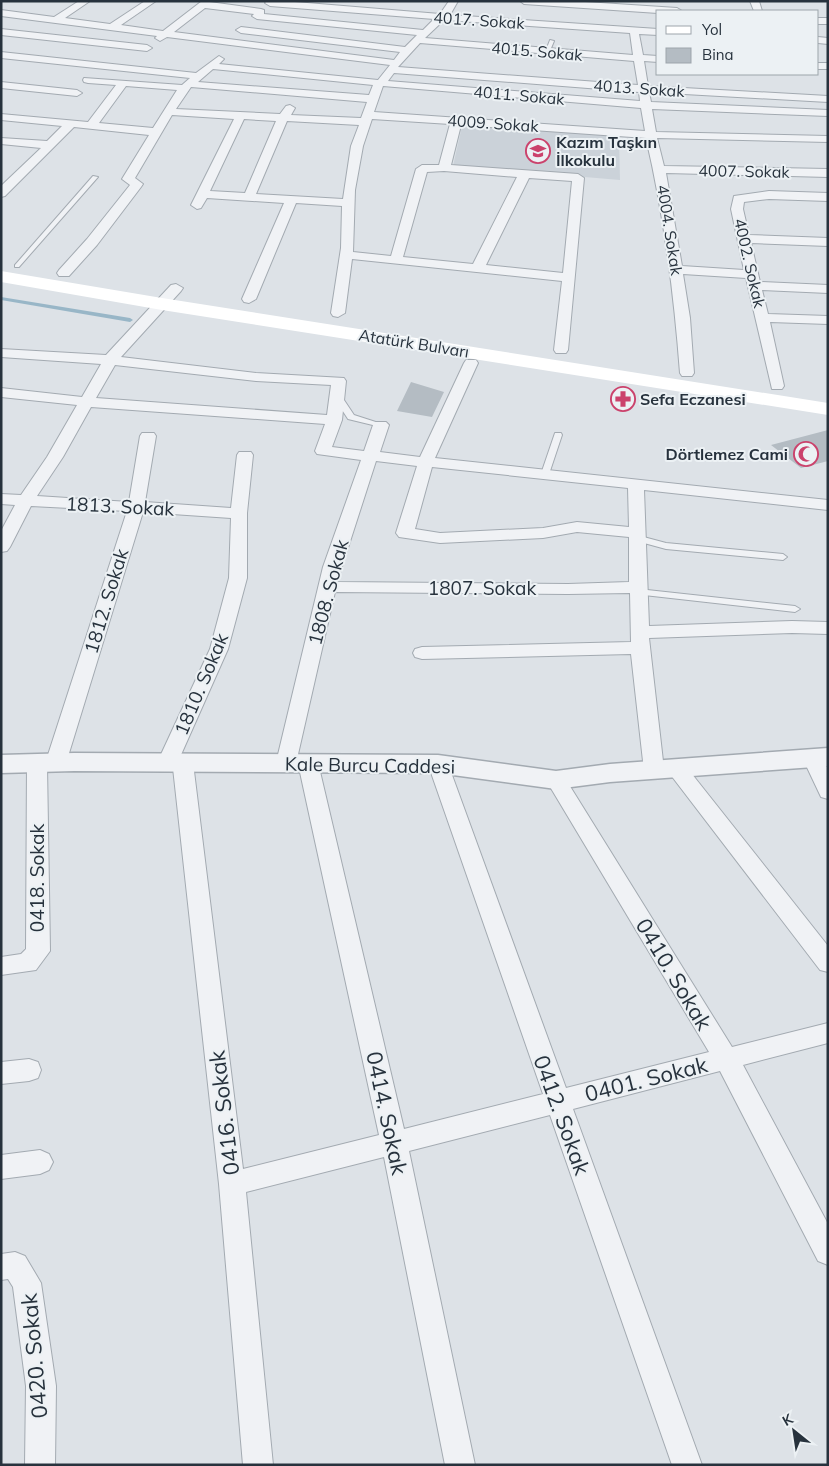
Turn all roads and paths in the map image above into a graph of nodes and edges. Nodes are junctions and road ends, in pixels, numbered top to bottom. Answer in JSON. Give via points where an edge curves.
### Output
{"nodes":[{"id":1,"x":86,"y":1,"type":"edge"},
{"id":2,"x":152,"y":1,"type":"edge"},
{"id":3,"x":524,"y":1,"type":"edge"},
{"id":4,"x":271,"y":2,"type":"edge"},
{"id":5,"x":205,"y":3,"type":"edge"},
{"id":6,"x":450,"y":3,"type":"edge"},
{"id":7,"x":15,"y":5,"type":"dead end"},
{"id":8,"x":663,"y":10,"type":"edge"},
{"id":9,"x":1,"y":12,"type":"edge"},
{"id":10,"x":259,"y":14,"type":"junction"},
{"id":11,"x":442,"y":17,"type":"junction"},
{"id":12,"x":56,"y":20,"type":"junction"},
{"id":13,"x":110,"y":28,"type":"junction"},
{"id":14,"x":241,"y":30,"type":"junction"},
{"id":15,"x":634,"y":30,"type":"junction"},
{"id":16,"x":1,"y":32,"type":"edge"},
{"id":17,"x":656,"y":32,"type":"edge"},
{"id":18,"x":164,"y":34,"type":"junction"},
{"id":19,"x":421,"y":37,"type":"junction"},
{"id":20,"x":552,"y":40,"type":"dead end"},
{"id":21,"x":233,"y":43,"type":"junction"},
{"id":22,"x":147,"y":48,"type":"junction"},
{"id":23,"x":407,"y":50,"type":"junction"},
{"id":24,"x":547,"y":52,"type":"junction"},
{"id":25,"x":1,"y":55,"type":"edge"},
{"id":26,"x":639,"y":58,"type":"junction"},
{"id":27,"x":656,"y":59,"type":"edge"},
{"id":28,"x":99,"y":65,"type":"junction"},
{"id":29,"x":210,"y":66,"type":"junction"},
{"id":30,"x":394,"y":67,"type":"junction"},
{"id":31,"x":122,"y":68,"type":"junction"},
{"id":32,"x":199,"y":76,"type":"junction"},
{"id":33,"x":88,"y":80,"type":"junction"},
{"id":34,"x":122,"y":83,"type":"junction"},
{"id":35,"x":380,"y":83,"type":"junction"},
{"id":36,"x":1,"y":85,"type":"edge"},
{"id":37,"x":187,"y":86,"type":"junction"},
{"id":38,"x":643,"y":89,"type":"junction"},
{"id":39,"x":299,"y":93,"type":"junction"},
{"id":40,"x":373,"y":99,"type":"junction"},
{"id":41,"x":828,"y":99,"type":"edge"},
{"id":42,"x":72,"y":101,"type":"junction"},
{"id":43,"x":645,"y":105,"type":"junction"},
{"id":44,"x":169,"y":112,"type":"junction"},
{"id":45,"x":828,"y":113,"type":"edge"},
{"id":46,"x":241,"y":116,"type":"junction"},
{"id":47,"x":1,"y":117,"type":"edge"},
{"id":48,"x":283,"y":118,"type":"junction"},
{"id":49,"x":366,"y":118,"type":"junction"},
{"id":50,"x":458,"y":120,"type":"junction"},
{"id":51,"x":55,"y":123,"type":"junction"},
{"id":52,"x":71,"y":124,"type":"junction"},
{"id":53,"x":91,"y":126,"type":"junction"},
{"id":54,"x":156,"y":132,"type":"junction"},
{"id":55,"x":651,"y":136,"type":"junction"},
{"id":56,"x":828,"y":139,"type":"edge"},
{"id":57,"x":1,"y":141,"type":"edge"},
{"id":58,"x":50,"y":145,"type":"junction"},
{"id":59,"x":444,"y":168,"type":"junction"},
{"id":60,"x":660,"y":169,"type":"junction"},
{"id":61,"x":828,"y":173,"type":"edge"},
{"id":62,"x":524,"y":174,"type":"junction"},
{"id":63,"x":95,"y":177,"type":"dead end"},
{"id":64,"x":1,"y":193,"type":"edge"},
{"id":65,"x":249,"y":197,"type":"junction"},
{"id":66,"x":828,"y":197,"type":"edge"},
{"id":67,"x":292,"y":199,"type":"junction"},
{"id":68,"x":349,"y":203,"type":"junction"},
{"id":69,"x":744,"y":239,"type":"junction"},
{"id":70,"x":828,"y":242,"type":"edge"},
{"id":71,"x":346,"y":255,"type":"junction"},
{"id":72,"x":396,"y":260,"type":"junction"},
{"id":73,"x":478,"y":268,"type":"junction"},
{"id":74,"x":676,"y":270,"type":"junction"},
{"id":75,"x":5,"y":273,"type":"edge"},
{"id":76,"x":64,"y":273,"type":"junction"},
{"id":77,"x":569,"y":278,"type":"junction"},
{"id":78,"x":753,"y":280,"type":"junction"},
{"id":79,"x":176,"y":288,"type":"junction"},
{"id":80,"x":828,"y":289,"type":"edge"},
{"id":81,"x":240,"y":297,"type":"joint"},
{"id":82,"x":162,"y":304,"type":"junction"},
{"id":83,"x":329,"y":312,"type":"joint"},
{"id":84,"x":762,"y":318,"type":"junction"},
{"id":85,"x":828,"y":320,"type":"edge"},
{"id":86,"x":560,"y":350,"type":"junction"},
{"id":87,"x":1,"y":353,"type":"edge"},
{"id":88,"x":110,"y":360,"type":"junction"},
{"id":89,"x":471,"y":363,"type":"dead end"},
{"id":90,"x":687,"y":373,"type":"junction"},
{"id":91,"x":777,"y":386,"type":"junction"},
{"id":92,"x":1,"y":392,"type":"edge"},
{"id":93,"x":828,"y":393,"type":"edge"},
{"id":94,"x":337,"y":396,"type":"junction"},
{"id":95,"x":86,"y":402,"type":"junction"},
{"id":96,"x":828,"y":409,"type":"edge"},
{"id":97,"x":334,"y":420,"type":"junction"},
{"id":98,"x":381,"y":425,"type":"joint"},
{"id":99,"x":558,"y":435,"type":"dead end"},
{"id":100,"x":148,"y":436,"type":"dead end"},
{"id":101,"x":244,"y":455,"type":"dead end"},
{"id":102,"x":369,"y":455,"type":"junction"},
{"id":103,"x":426,"y":461,"type":"junction"},
{"id":104,"x":545,"y":474,"type":"junction"},
{"id":105,"x":636,"y":486,"type":"junction"},
{"id":106,"x":1,"y":498,"type":"edge"},
{"id":107,"x":26,"y":500,"type":"junction"},
{"id":108,"x":828,"y":505,"type":"edge"},
{"id":109,"x":136,"y":508,"type":"junction"},
{"id":110,"x":239,"y":513,"type":"junction"},
{"id":111,"x":636,"y":535,"type":"junction"},
{"id":112,"x":1,"y":547,"type":"edge"},
{"id":113,"x":783,"y":557,"type":"dead end"},
{"id":114,"x":327,"y":587,"type":"junction"},
{"id":115,"x":638,"y":589,"type":"junction"},
{"id":116,"x":795,"y":609,"type":"dead end"},
{"id":117,"x":828,"y":628,"type":"edge"},
{"id":118,"x":640,"y":640,"type":"junction"},
{"id":119,"x":422,"y":653,"type":"dead end"},
{"id":120,"x":820,"y":758,"type":"edge"},
{"id":121,"x":46,"y":763,"type":"junction"},
{"id":122,"x":175,"y":763,"type":"junction"},
{"id":123,"x":297,"y":763,"type":"junction"},
{"id":124,"x":1,"y":764,"type":"edge"},
{"id":125,"x":438,"y":764,"type":"junction"},
{"id":126,"x":666,"y":769,"type":"junction"},
{"id":127,"x":556,"y":780,"type":"junction"},
{"id":128,"x":828,"y":792,"type":"edge"},
{"id":129,"x":828,"y":963,"type":"edge"},
{"id":130,"x":1,"y":966,"type":"edge"},
{"id":131,"x":828,"y":1033,"type":"edge"},
{"id":132,"x":726,"y":1058,"type":"junction"},
{"id":133,"x":29,"y":1070,"type":"dead end"},
{"id":134,"x":1,"y":1073,"type":"edge"},
{"id":135,"x":557,"y":1102,"type":"junction"},
{"id":136,"x":394,"y":1143,"type":"junction"},
{"id":137,"x":40,"y":1162,"type":"dead end"},
{"id":138,"x":1,"y":1166,"type":"edge"},
{"id":139,"x":232,"y":1184,"type":"junction"},
{"id":140,"x":828,"y":1252,"type":"edge"},
{"id":141,"x":1,"y":1267,"type":"edge"},
{"id":142,"x":686,"y":1464,"type":"edge"},
{"id":143,"x":40,"y":1465,"type":"edge"},
{"id":144,"x":258,"y":1465,"type":"edge"},
{"id":145,"x":460,"y":1465,"type":"edge"}],
"edges":[{"from":1,"to":12,"type":"street"},
{"from":2,"to":13,"type":"street"},
{"from":3,"to":8,"type":"street"},
{"from":4,"to":10,"type":"street"},
{"from":4,"to":11,"type":"street","name":"4017. Sokak"},
{"from":5,"to":10,"type":"street","name":"4015. Sokak"},
{"from":5,"to":18,"type":"street"},
{"from":6,"to":11,"type":"street"},
{"from":7,"to":9,"type":"street"},
{"from":9,"to":12,"type":"street","name":"4013. Sokak"},
{"from":10,"to":14,"type":"street"},
{"from":10,"to":19,"type":"street","name":"4015. Sokak"},
{"from":11,"to":15,"type":"street","name":"4017. Sokak"},
{"from":11,"to":19,"type":"street"},
{"from":12,"to":13,"type":"street","name":"4013. Sokak"},
{"from":13,"to":18,"type":"street","name":"4013. Sokak"},
{"from":14,"to":21,"type":"street"},
{"from":14,"to":23,"type":"street"},
{"from":15,"to":17,"type":"street","name":"4017. Sokak"},
{"from":15,"to":26,"type":"street","name":"4004. Sokak"},
{"from":16,"to":22,"type":"street"},
{"from":18,"to":21,"type":"street","name":"4013. Sokak"},
{"from":18,"to":22,"type":"street"},
{"from":19,"to":23,"type":"street"},
{"from":19,"to":24,"type":"street","name":"4015. Sokak"},
{"from":20,"to":24,"type":"lane"},
{"from":21,"to":29,"type":"street"},
{"from":21,"to":30,"type":"street","name":"4013. Sokak"},
{"from":22,"to":31,"type":"street"},
{"from":23,"to":30,"type":"street"},
{"from":24,"to":26,"type":"street","name":"4015. Sokak"},
{"from":25,"to":28,"type":"street"},
{"from":26,"to":27,"type":"street","name":"4015. Sokak"},
{"from":26,"to":38,"type":"street","name":"4004. Sokak"},
{"from":28,"to":31,"type":"street"},
{"from":28,"to":33,"type":"street"},
{"from":29,"to":32,"type":"street"},
{"from":29,"to":35,"type":"street","name":"4011. Sokak"},
{"from":30,"to":35,"type":"street"},
{"from":30,"to":38,"type":"street","name":"4013. Sokak"},
{"from":31,"to":32,"type":"street"},
{"from":32,"to":37,"type":"street"},
{"from":33,"to":34,"type":"street"},
{"from":33,"to":42,"type":"street"},
{"from":34,"to":37,"type":"street"},
{"from":34,"to":53,"type":"street"},
{"from":35,"to":40,"type":"street"},
{"from":35,"to":43,"type":"street","name":"4011. Sokak"},
{"from":36,"to":42,"type":"street"},
{"from":37,"to":39,"type":"street"},
{"from":37,"to":44,"type":"street"},
{"from":38,"to":41,"type":"street","name":"4013. Sokak"},
{"from":38,"to":43,"type":"street","name":"4004. Sokak"},
{"from":39,"to":40,"type":"street"},
{"from":39,"to":48,"type":"street"},
{"from":40,"to":49,"type":"street"},
{"from":42,"to":51,"type":"street"},
{"from":43,"to":45,"type":"street","name":"4011. Sokak"},
{"from":43,"to":55,"type":"street","name":"4004. Sokak"},
{"from":44,"to":46,"type":"street","name":"4009. Sokak"},
{"from":44,"to":54,"type":"street"},
{"from":46,"to":48,"type":"street","name":"4009. Sokak"},
{"from":46,"to":65,"type":"street","via":[[199,200]]},
{"from":47,"to":51,"type":"street"},
{"from":48,"to":49,"type":"street","name":"4009. Sokak"},
{"from":48,"to":65,"type":"street"},
{"from":49,"to":50,"type":"street","name":"4009. Sokak"},
{"from":49,"to":68,"type":"street","via":[[357,146]]},
{"from":50,"to":55,"type":"street","name":"4009. Sokak"},
{"from":50,"to":59,"type":"street"},
{"from":51,"to":52,"type":"street"},
{"from":52,"to":53,"type":"street"},
{"from":52,"to":58,"type":"street"},
{"from":53,"to":54,"type":"street"},
{"from":54,"to":76,"type":"street","via":[[128,179],[137,184]]},
{"from":55,"to":56,"type":"street","name":"4009. Sokak"},
{"from":55,"to":60,"type":"street","name":"4004. Sokak"},
{"from":57,"to":58,"type":"street"},
{"from":58,"to":64,"type":"street"},
{"from":59,"to":62,"type":"street"},
{"from":59,"to":72,"type":"street","via":[[422,168]]},
{"from":60,"to":61,"type":"street","name":"4007. Sokak"},
{"from":60,"to":74,"type":"street","name":"4004. Sokak"},
{"from":62,"to":73,"type":"street"},
{"from":62,"to":77,"type":"street","via":[[578,178]]},
{"from":63,"to":75,"type":"lane"},
{"from":65,"to":67,"type":"street"},
{"from":66,"to":69,"type":"street","name":"4002. Sokak","via":[[769,195],[738,199]]},
{"from":67,"to":68,"type":"street"},
{"from":67,"to":81,"type":"street","via":[[272,249]]},
{"from":68,"to":71,"type":"street"},
{"from":69,"to":70,"type":"street"},
{"from":69,"to":78,"type":"street","name":"4002. Sokak"},
{"from":71,"to":72,"type":"street"},
{"from":71,"to":83,"type":"street"},
{"from":72,"to":73,"type":"street"},
{"from":73,"to":77,"type":"street"},
{"from":74,"to":78,"type":"street"},
{"from":74,"to":90,"type":"street","name":"4004. Sokak"},
{"from":75,"to":76,"type":"main road"},
{"from":75,"to":82,"type":"main road","name":"Atatürk Bulvarı"},
{"from":76,"to":79,"type":"main road"},
{"from":77,"to":86,"type":"street"},
{"from":78,"to":80,"type":"street"},
{"from":78,"to":84,"type":"street","name":"4002. Sokak"},
{"from":79,"to":81,"type":"main road"},
{"from":79,"to":82,"type":"street"},
{"from":82,"to":88,"type":"street"},
{"from":82,"to":96,"type":"main road","name":"Atatürk Bulvarı"},
{"from":83,"to":86,"type":"main road","name":"Atatürk Bulvarı"},
{"from":84,"to":85,"type":"street"},
{"from":84,"to":91,"type":"street","name":"4002. Sokak"},
{"from":86,"to":90,"type":"main road","name":"Atatürk Bulvarı"},
{"from":87,"to":88,"type":"street"},
{"from":88,"to":94,"type":"street","via":[[256,377],[339,381]]},
{"from":88,"to":95,"type":"street"},
{"from":89,"to":103,"type":"street"},
{"from":90,"to":91,"type":"main road","name":"Atatürk Bulvarı"},
{"from":91,"to":93,"type":"main road","name":"Atatürk Bulvarı"},
{"from":92,"to":95,"type":"street"},
{"from":94,"to":97,"type":"street"},
{"from":94,"to":98,"type":"lane","via":[[351,417]]},
{"from":95,"to":97,"type":"street"},
{"from":95,"to":107,"type":"street"},
{"from":97,"to":102,"type":"street","via":[[323,451]]},
{"from":98,"to":102,"type":"street","name":"1808. Sokak"},
{"from":99,"to":104,"type":"lane"},
{"from":100,"to":109,"type":"street","name":"1812. Sokak"},
{"from":101,"to":110,"type":"street","name":"1810. Sokak"},
{"from":102,"to":103,"type":"street"},
{"from":102,"to":114,"type":"street","name":"1808. Sokak"},
{"from":103,"to":104,"type":"street"},
{"from":103,"to":111,"type":"street","via":[[405,533],[440,538],[543,533],[577,527],[612,529]]},
{"from":104,"to":105,"type":"street"},
{"from":105,"to":108,"type":"street"},
{"from":105,"to":111,"type":"street"},
{"from":106,"to":107,"type":"street","name":"1813. Sokak"},
{"from":107,"to":109,"type":"street","name":"1813. Sokak"},
{"from":107,"to":112,"type":"street"},
{"from":109,"to":110,"type":"street","name":"1813. Sokak"},
{"from":109,"to":121,"type":"street","name":"1812. Sokak"},
{"from":110,"to":122,"type":"street","name":"1810. Sokak","via":[[238,578],[219,649]]},
{"from":111,"to":113,"type":"lane","via":[[666,546]]},
{"from":111,"to":115,"type":"street"},
{"from":114,"to":115,"type":"street","name":"1807. Sokak"},
{"from":114,"to":123,"type":"street","name":"1808. Sokak"},
{"from":115,"to":116,"type":"lane"},
{"from":115,"to":118,"type":"street"},
{"from":117,"to":118,"type":"street","via":[[792,627]]},
{"from":118,"to":119,"type":"street"},
{"from":118,"to":126,"type":"street"},
{"from":120,"to":126,"type":"street","name":"Kale Burcu Caddesi"},
{"from":120,"to":128,"type":"street"},
{"from":121,"to":122,"type":"street","name":"Kale Burcu Caddesi"},
{"from":121,"to":124,"type":"street","name":"Kale Burcu Caddesi"},
{"from":121,"to":130,"type":"street","name":"0418. Sokak","via":[[38,951],[28,963]]},
{"from":122,"to":123,"type":"street","name":"Kale Burcu Caddesi"},
{"from":122,"to":139,"type":"street","name":"0416. Sokak"},
{"from":123,"to":125,"type":"street","name":"Kale Burcu Caddesi"},
{"from":123,"to":136,"type":"street","name":"0414. Sokak"},
{"from":125,"to":127,"type":"street","name":"Kale Burcu Caddesi"},
{"from":125,"to":135,"type":"street","name":"0412. Sokak"},
{"from":126,"to":127,"type":"street","name":"Kale Burcu Caddesi"},
{"from":126,"to":129,"type":"street"},
{"from":127,"to":132,"type":"street","name":"0410. Sokak"},
{"from":131,"to":132,"type":"street","name":"0401. Sokak"},
{"from":132,"to":135,"type":"street","name":"0401. Sokak"},
{"from":132,"to":140,"type":"street","name":"0410. Sokak"},
{"from":133,"to":134,"type":"street"},
{"from":135,"to":136,"type":"street","name":"0401. Sokak"},
{"from":135,"to":142,"type":"street","name":"0412. Sokak"},
{"from":136,"to":139,"type":"street","name":"0401. Sokak"},
{"from":136,"to":145,"type":"street","name":"0414. Sokak"},
{"from":137,"to":138,"type":"street"},
{"from":139,"to":144,"type":"street","name":"0416. Sokak"},
{"from":141,"to":143,"type":"street","name":"0420. Sokak","via":[[15,1265],[27,1283],[41,1386]]}]}
